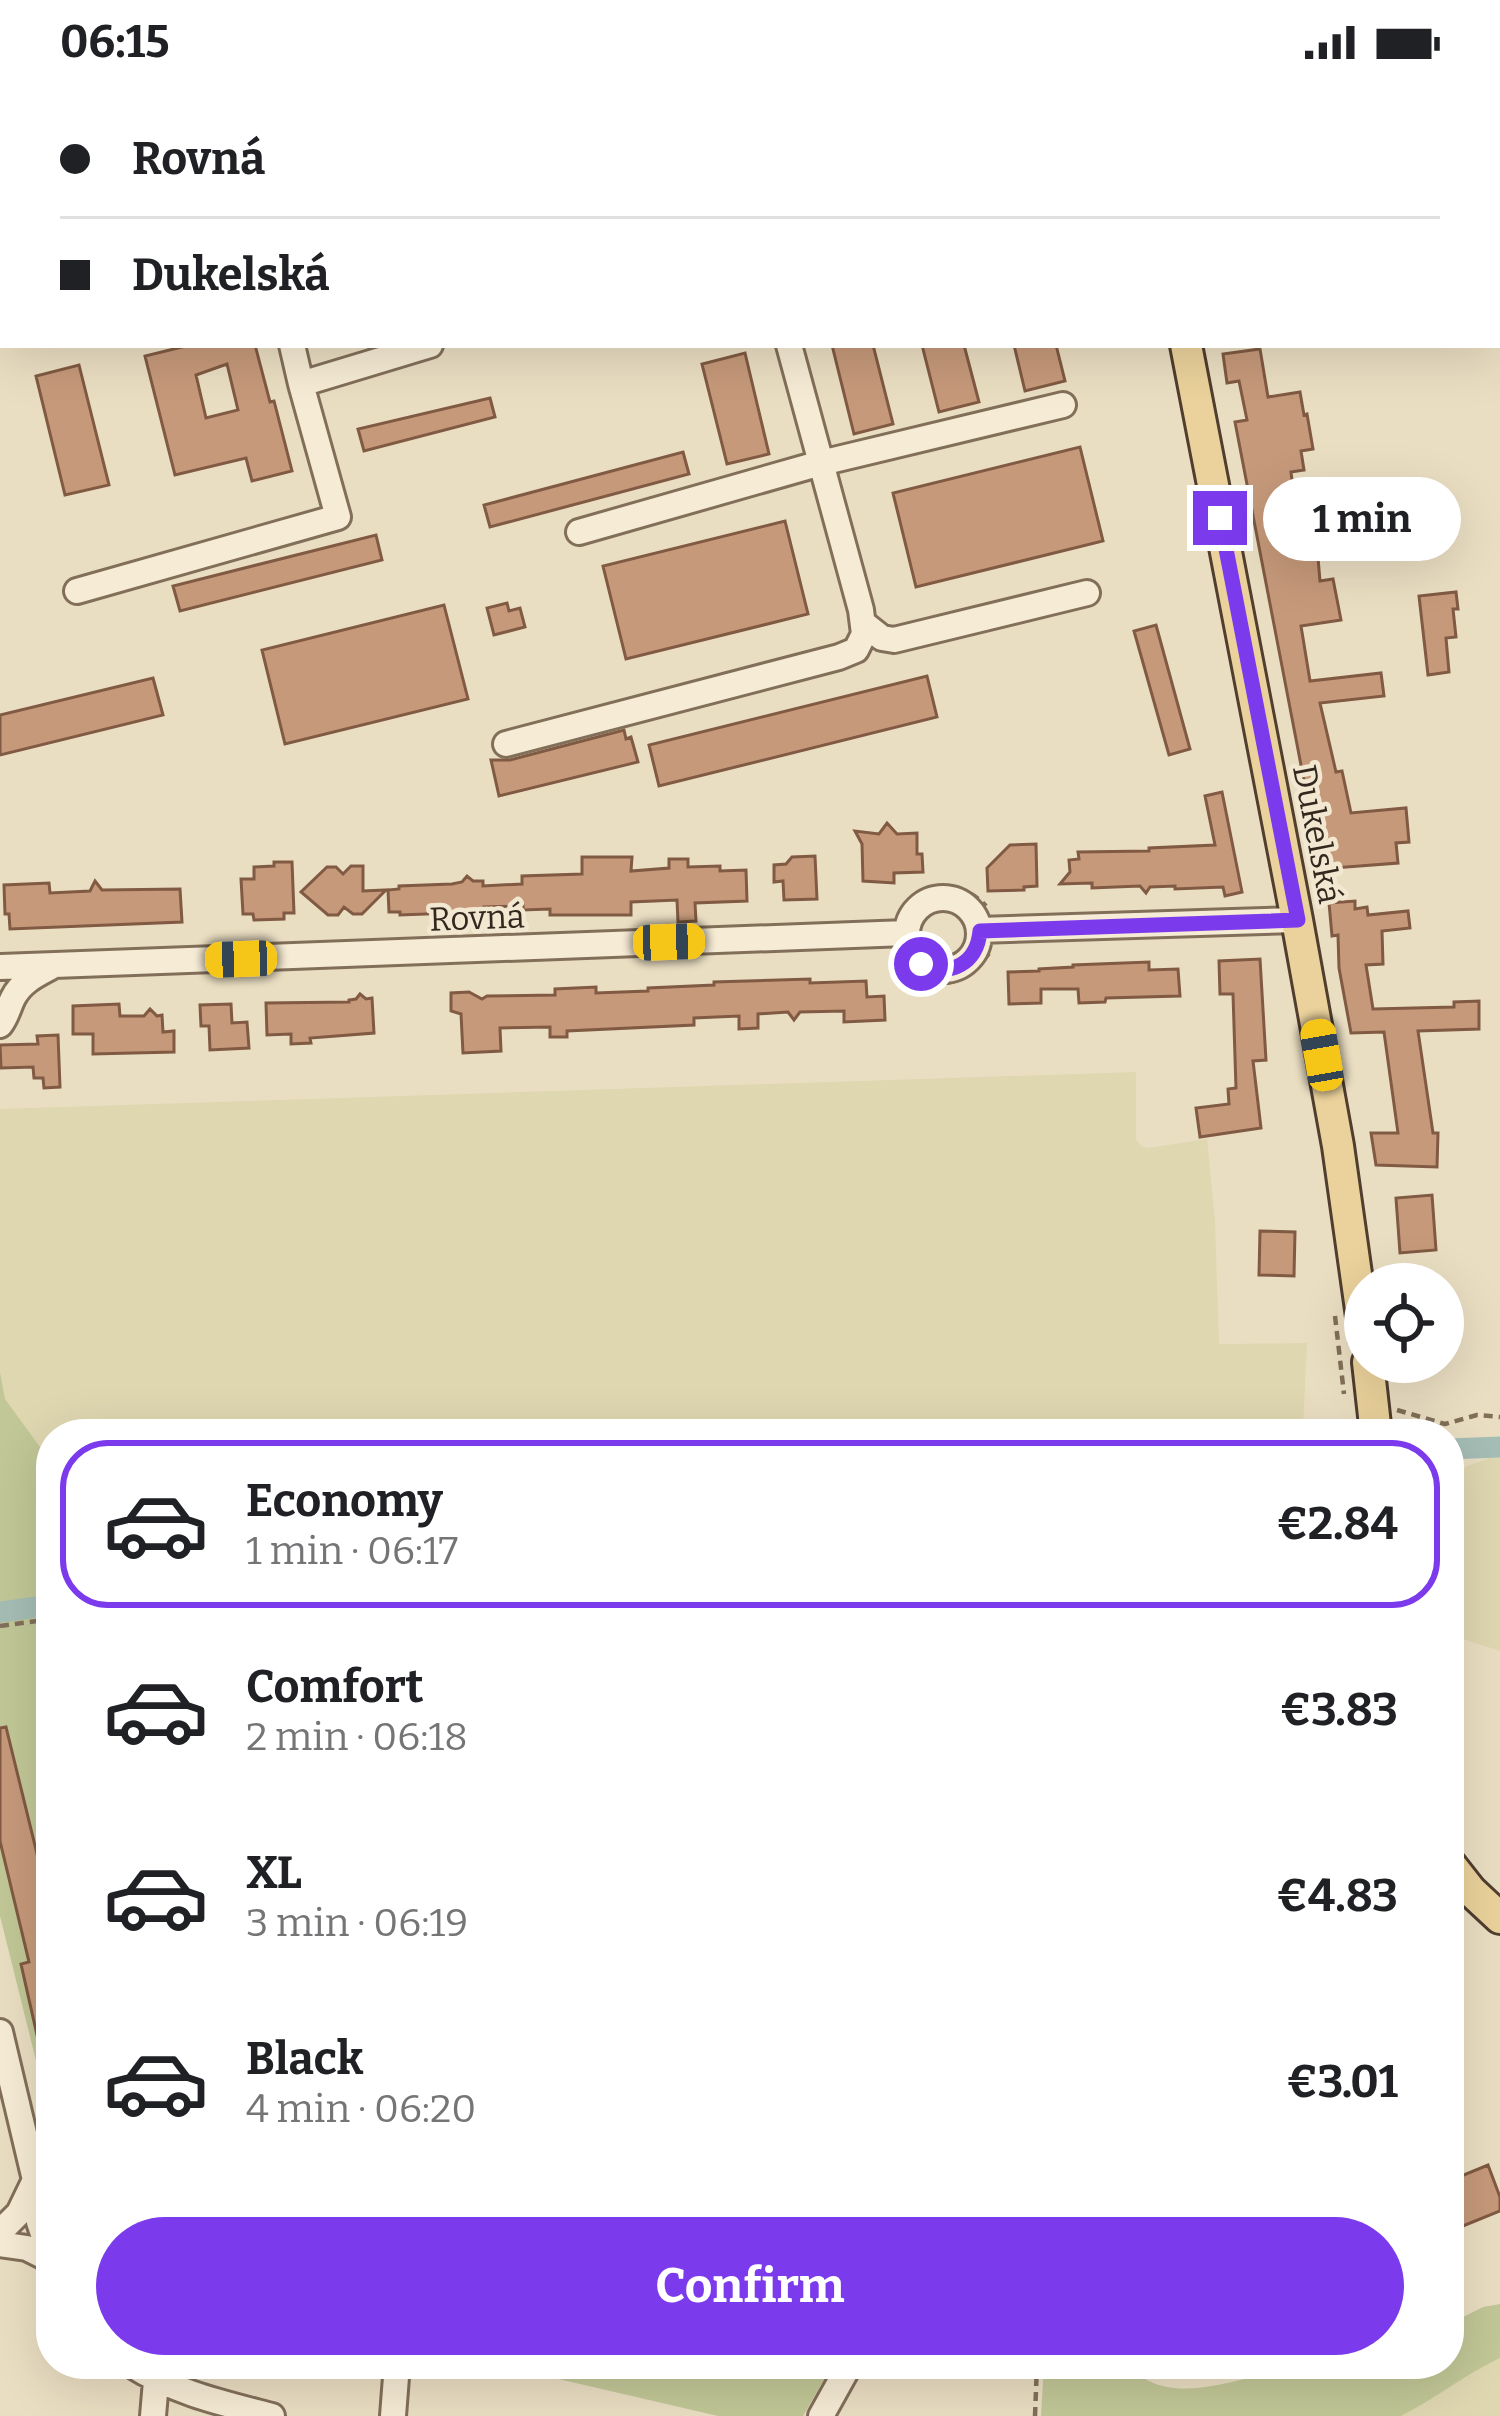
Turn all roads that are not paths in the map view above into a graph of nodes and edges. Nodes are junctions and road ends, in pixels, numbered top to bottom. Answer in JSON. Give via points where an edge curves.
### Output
{"nodes":[{"id":1,"x":293,"y":348,"type":"edge"},
{"id":2,"x":420,"y":348,"type":"edge"},
{"id":3,"x":790,"y":348,"type":"edge"},
{"id":4,"x":1187,"y":348,"type":"edge"},
{"id":5,"x":301,"y":384,"type":"junction"},
{"id":6,"x":1064,"y":405,"type":"dead end"},
{"id":7,"x":821,"y":463,"type":"junction"},
{"id":8,"x":579,"y":532,"type":"dead end"},
{"id":9,"x":77,"y":591,"type":"dead end"},
{"id":10,"x":1087,"y":593,"type":"dead end"},
{"id":11,"x":863,"y":623,"type":"junction"},
{"id":12,"x":506,"y":743,"type":"dead end"},
{"id":13,"x":1298,"y":920,"type":"junction"},
{"id":14,"x":980,"y":931,"type":"junction"},
{"id":15,"x":906,"y":933,"type":"junction"},
{"id":16,"x":0,"y":967,"type":"edge"},
{"id":17,"x":51,"y":967,"type":"junction"},
{"id":18,"x":0,"y":1025,"type":"edge"},
{"id":19,"x":1355,"y":1263,"type":"edge"},
{"id":20,"x":1370,"y":1383,"type":"edge"},
{"id":21,"x":1375,"y":1419,"type":"edge"},
{"id":22,"x":1464,"y":1882,"type":"edge"},
{"id":23,"x":1500,"y":1918,"type":"edge"},
{"id":24,"x":0,"y":2032,"type":"edge"},
{"id":25,"x":35,"y":2180,"type":"junction"},
{"id":26,"x":36,"y":2194,"type":"edge"},
{"id":27,"x":0,"y":2232,"type":"edge"},
{"id":28,"x":0,"y":2244,"type":"edge"},
{"id":29,"x":36,"y":2252,"type":"edge"},
{"id":30,"x":396,"y":2379,"type":"edge"},
{"id":31,"x":842,"y":2379,"type":"edge"},
{"id":32,"x":156,"y":2380,"type":"joint"},
{"id":33,"x":153,"y":2416,"type":"edge"},
{"id":34,"x":272,"y":2416,"type":"edge"},
{"id":35,"x":393,"y":2416,"type":"edge"},
{"id":36,"x":821,"y":2416,"type":"edge"}],
"edges":[{"from":1,"to":5,"type":"street"},
{"from":2,"to":5,"type":"street"},
{"from":3,"to":7,"type":"street"},
{"from":4,"to":13,"type":"main road","name":"Dukelská"},
{"from":5,"to":9,"type":"street","via":[[338,517]]},
{"from":6,"to":7,"type":"street"},
{"from":7,"to":8,"type":"street"},
{"from":7,"to":11,"type":"street"},
{"from":10,"to":11,"type":"street","via":[[894,640]]},
{"from":11,"to":12,"type":"street","via":[[856,650],[839,657]]},
{"from":13,"to":14,"type":"street"},
{"from":13,"to":19,"type":"main road","name":"Dukelská"},
{"from":14,"to":15,"type":"street","via":[[969,908],[935,898],[915,910]]},
{"from":14,"to":15,"type":"street","via":[[966,962],[944,971],[921,964]]},
{"from":15,"to":17,"type":"street","name":"Rovná"},
{"from":16,"to":17,"type":"street","name":"Rovná"},
{"from":17,"to":18,"type":"street","via":[[17,991]]},
{"from":20,"to":21,"type":"main road"},
{"from":22,"to":23,"type":"main road"},
{"from":24,"to":25,"type":"street"},
{"from":25,"to":26,"type":"street"},
{"from":25,"to":27,"type":"street"},
{"from":28,"to":29,"type":"street"},
{"from":30,"to":35,"type":"street"},
{"from":31,"to":36,"type":"street"},
{"from":32,"to":33,"type":"street"},
{"from":32,"to":34,"type":"street"}]}
